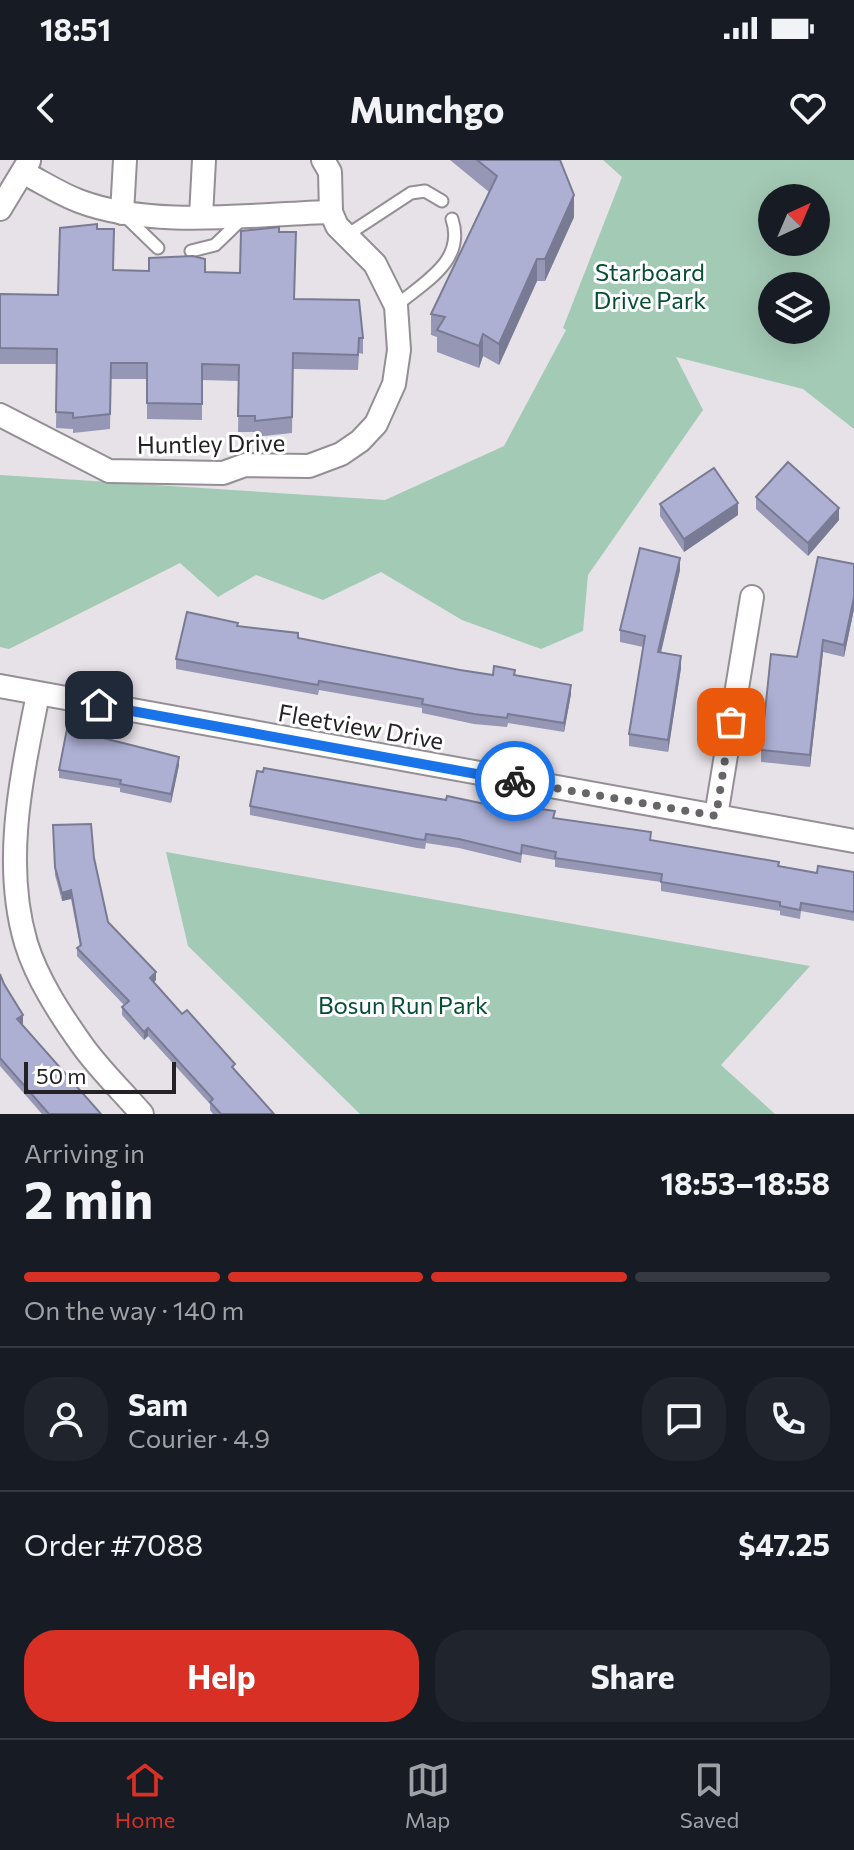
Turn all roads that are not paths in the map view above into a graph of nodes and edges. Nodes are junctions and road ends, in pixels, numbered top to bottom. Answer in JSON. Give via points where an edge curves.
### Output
{"nodes":[{"id":1,"x":125,"y":160,"type":"edge"},
{"id":2,"x":204,"y":160,"type":"edge"},
{"id":3,"x":323,"y":160,"type":"edge"},
{"id":4,"x":27,"y":167,"type":"edge"},
{"id":5,"x":442,"y":201,"type":"dead end"},
{"id":6,"x":0,"y":209,"type":"edge"},
{"id":7,"x":331,"y":212,"type":"junction"},
{"id":8,"x":122,"y":213,"type":"junction"},
{"id":9,"x":246,"y":215,"type":"junction"},
{"id":10,"x":201,"y":216,"type":"junction"},
{"id":11,"x":452,"y":219,"type":"dead end"},
{"id":12,"x":347,"y":235,"type":"junction"},
{"id":13,"x":158,"y":248,"type":"dead end"},
{"id":14,"x":191,"y":251,"type":"dead end"},
{"id":15,"x":396,"y":306,"type":"junction"},
{"id":16,"x":0,"y":415,"type":"edge"},
{"id":17,"x":752,"y":597,"type":"dead end"},
{"id":18,"x":0,"y":686,"type":"edge"},
{"id":19,"x":38,"y":694,"type":"junction"},
{"id":20,"x":716,"y":816,"type":"junction"},
{"id":21,"x":854,"y":841,"type":"edge"},
{"id":22,"x":142,"y":1114,"type":"edge"}],
"edges":[{"from":1,"to":8,"type":"street"},
{"from":2,"to":10,"type":"street"},
{"from":3,"to":7,"type":"street","via":[[332,179]]},
{"from":4,"to":6,"type":"street"},
{"from":4,"to":8,"type":"street","via":[[79,201]]},
{"from":5,"to":12,"type":"lane","via":[[425,191],[411,193]]},
{"from":7,"to":9,"type":"street"},
{"from":7,"to":12,"type":"street","name":"Huntley Drive"},
{"from":8,"to":10,"type":"street"},
{"from":8,"to":13,"type":"lane"},
{"from":9,"to":10,"type":"street"},
{"from":9,"to":14,"type":"lane","via":[[215,245]]},
{"from":11,"to":15,"type":"lane","via":[[458,237],[449,260]]},
{"from":12,"to":15,"type":"street","name":"Huntley Drive","via":[[375,264]]},
{"from":15,"to":16,"type":"street","name":"Huntley Drive","via":[[399,350],[387,405],[360,441],[309,466],[245,465],[223,473],[109,471]]},
{"from":17,"to":20,"type":"street"},
{"from":18,"to":19,"type":"street","name":"Fleetview Drive"},
{"from":19,"to":20,"type":"street","name":"Fleetview Drive"},
{"from":19,"to":22,"type":"street","via":[[16,837],[17,895],[27,944],[51,997],[84,1048]]},
{"from":20,"to":21,"type":"street","name":"Fleetview Drive"}]}
